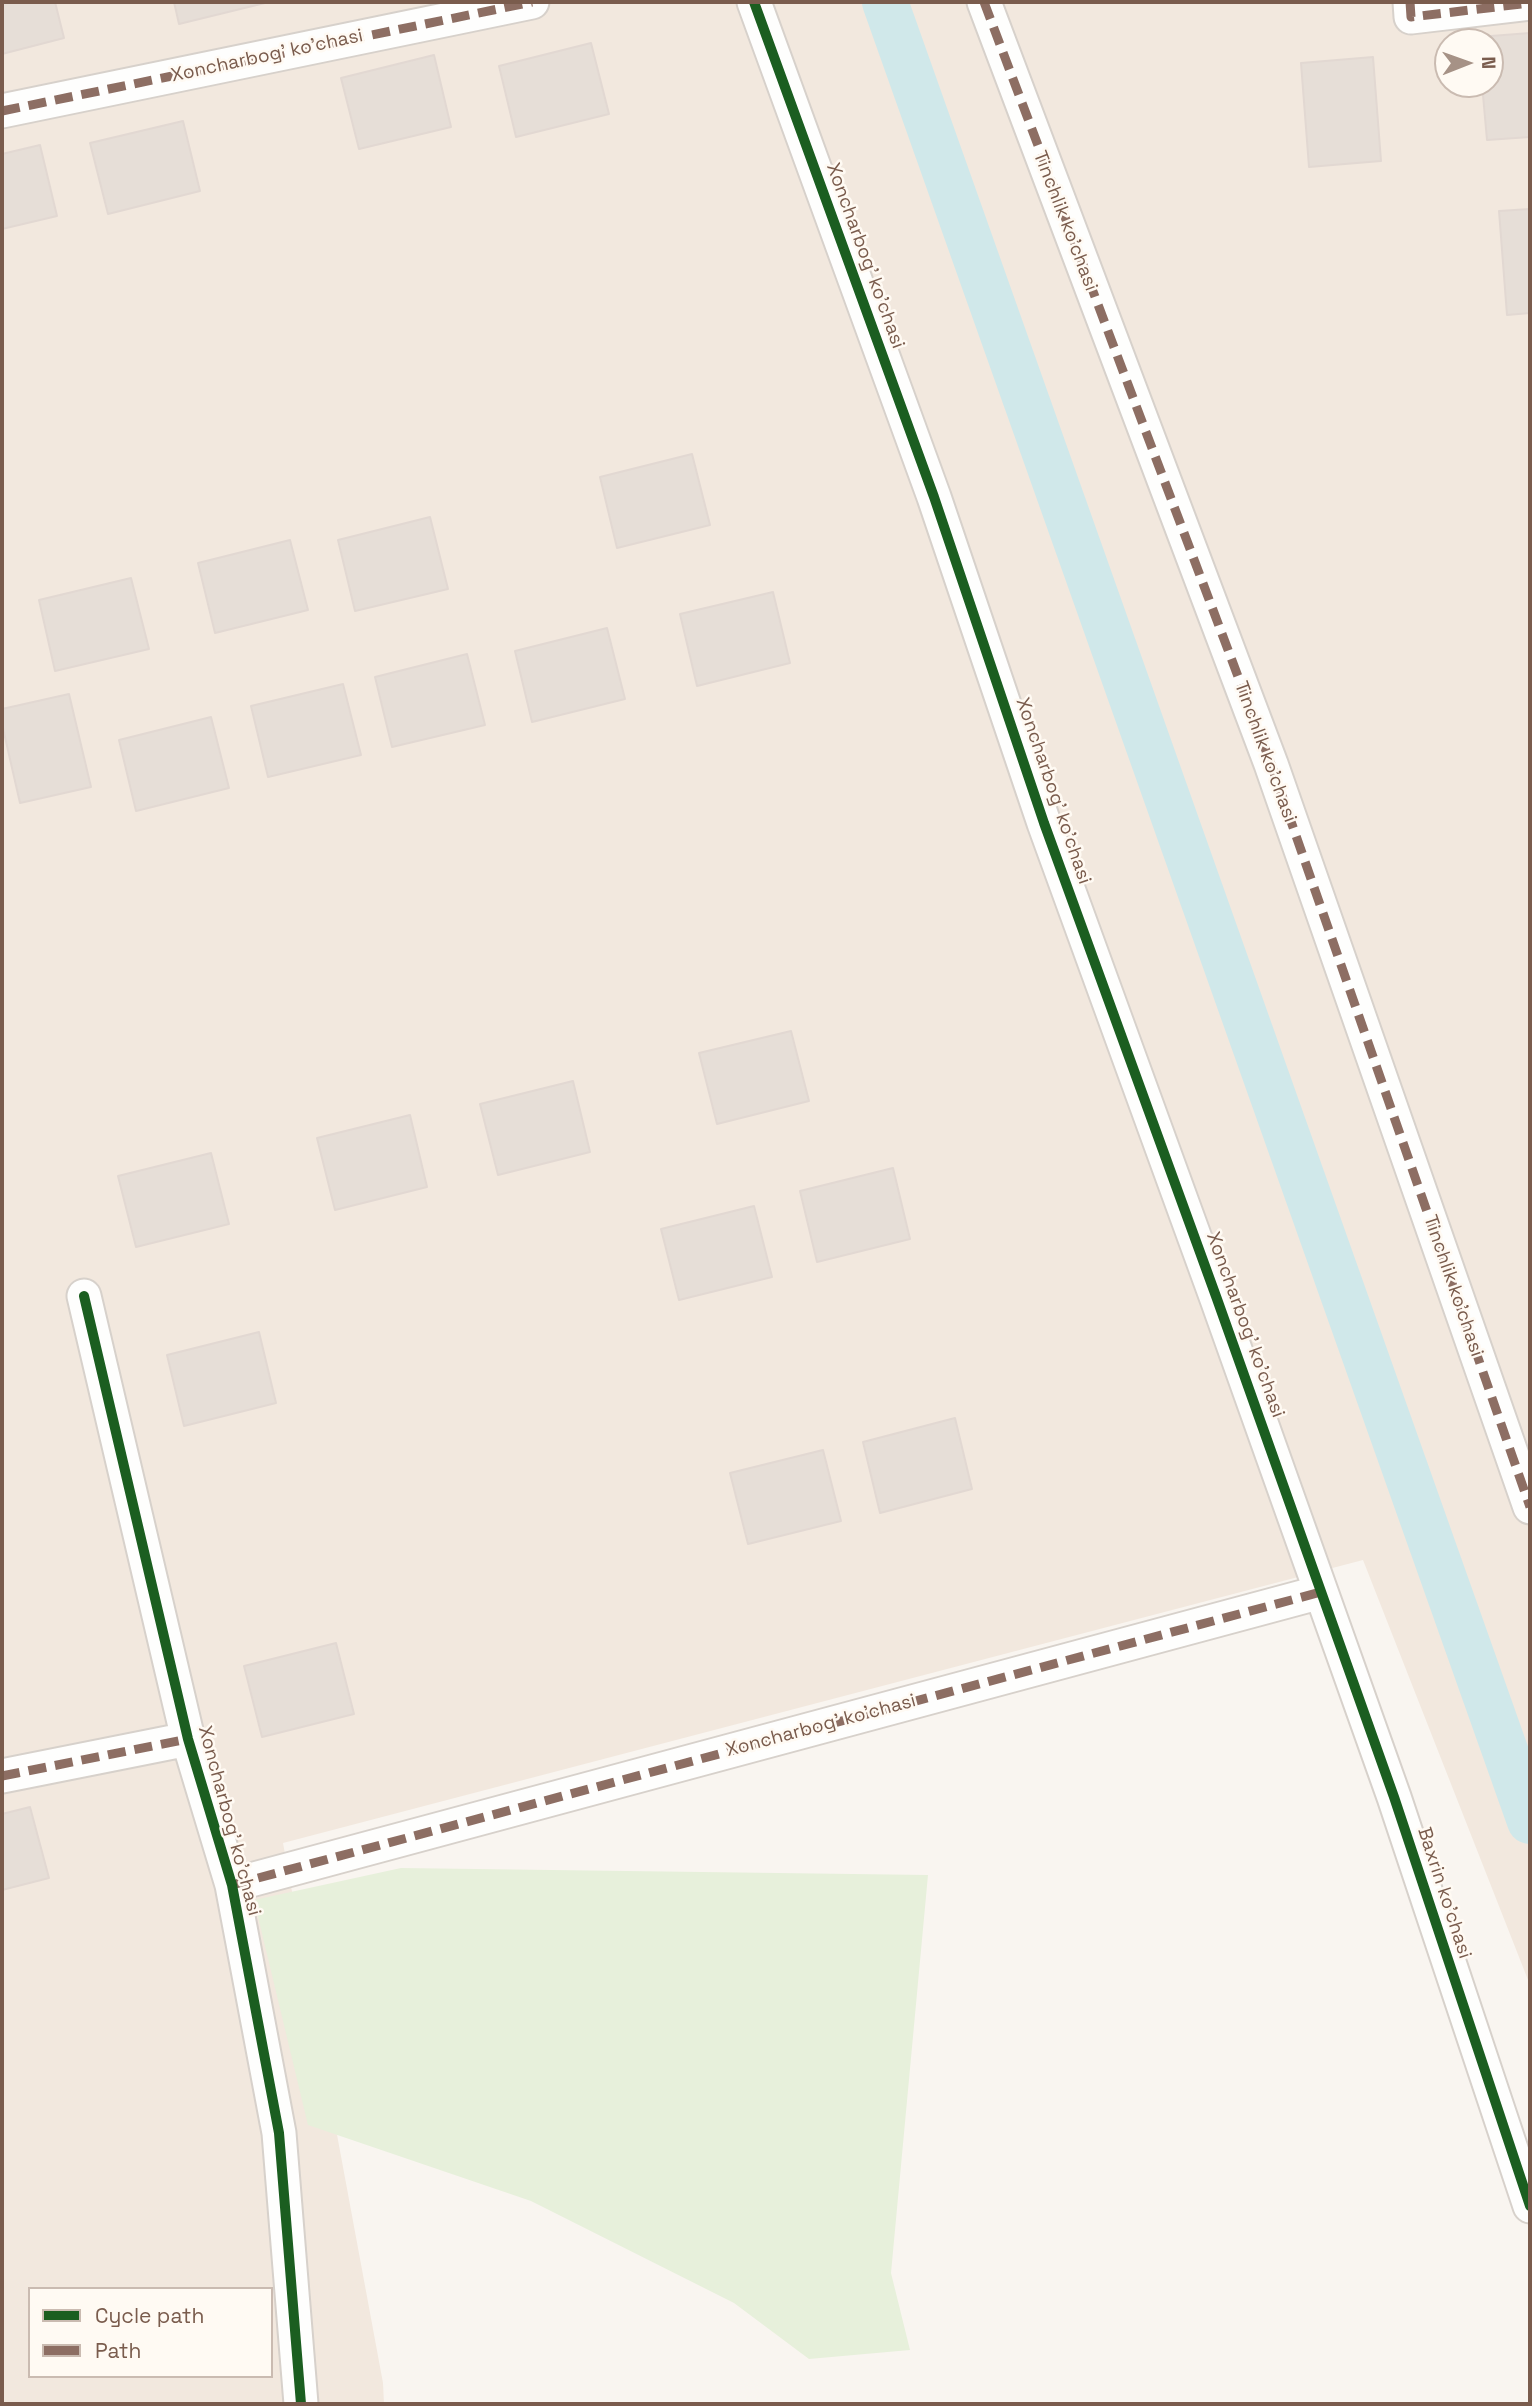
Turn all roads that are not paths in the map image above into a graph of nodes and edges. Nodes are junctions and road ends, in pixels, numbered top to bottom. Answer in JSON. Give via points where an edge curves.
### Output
{"nodes":[{"id":1,"x":532,"y":2,"type":"edge"},
{"id":2,"x":754,"y":2,"type":"edge"},
{"id":3,"x":984,"y":2,"type":"edge"},
{"id":4,"x":1410,"y":2,"type":"edge"},
{"id":5,"x":1530,"y":3,"type":"edge"},
{"id":6,"x":2,"y":111,"type":"edge"},
{"id":7,"x":83,"y":1296,"type":"dead end"},
{"id":8,"x":1530,"y":1507,"type":"edge"},
{"id":9,"x":1321,"y":1592,"type":"junction"},
{"id":10,"x":187,"y":1739,"type":"junction"},
{"id":11,"x":2,"y":1776,"type":"edge"},
{"id":12,"x":232,"y":1885,"type":"junction"},
{"id":13,"x":1530,"y":2206,"type":"edge"},
{"id":14,"x":301,"y":2404,"type":"edge"}],
"edges":[{"from":1,"to":6,"type":"street","name":"Xoncharbog' ko'chasi"},
{"from":2,"to":9,"type":"street","name":"Xoncharbog' ko'chasi"},
{"from":3,"to":8,"type":"street","name":"Tinchlik ko'chasi","via":[[1271,764]]},
{"from":4,"to":5,"type":"street","via":[[1411,17]]},
{"from":7,"to":10,"type":"street","name":"Xoncharbog' ko'chasi"},
{"from":9,"to":12,"type":"street","name":"Xoncharbog' ko'chasi"},
{"from":9,"to":13,"type":"street","name":"Baxrin ko'chasi"},
{"from":10,"to":11,"type":"street","name":"Xoncharbog' ko'chasi"},
{"from":10,"to":12,"type":"street","name":"Xoncharbog' ko'chasi"},
{"from":12,"to":14,"type":"street","name":"Xoncharbog' ko'chasi","via":[[279,2133]]}]}
